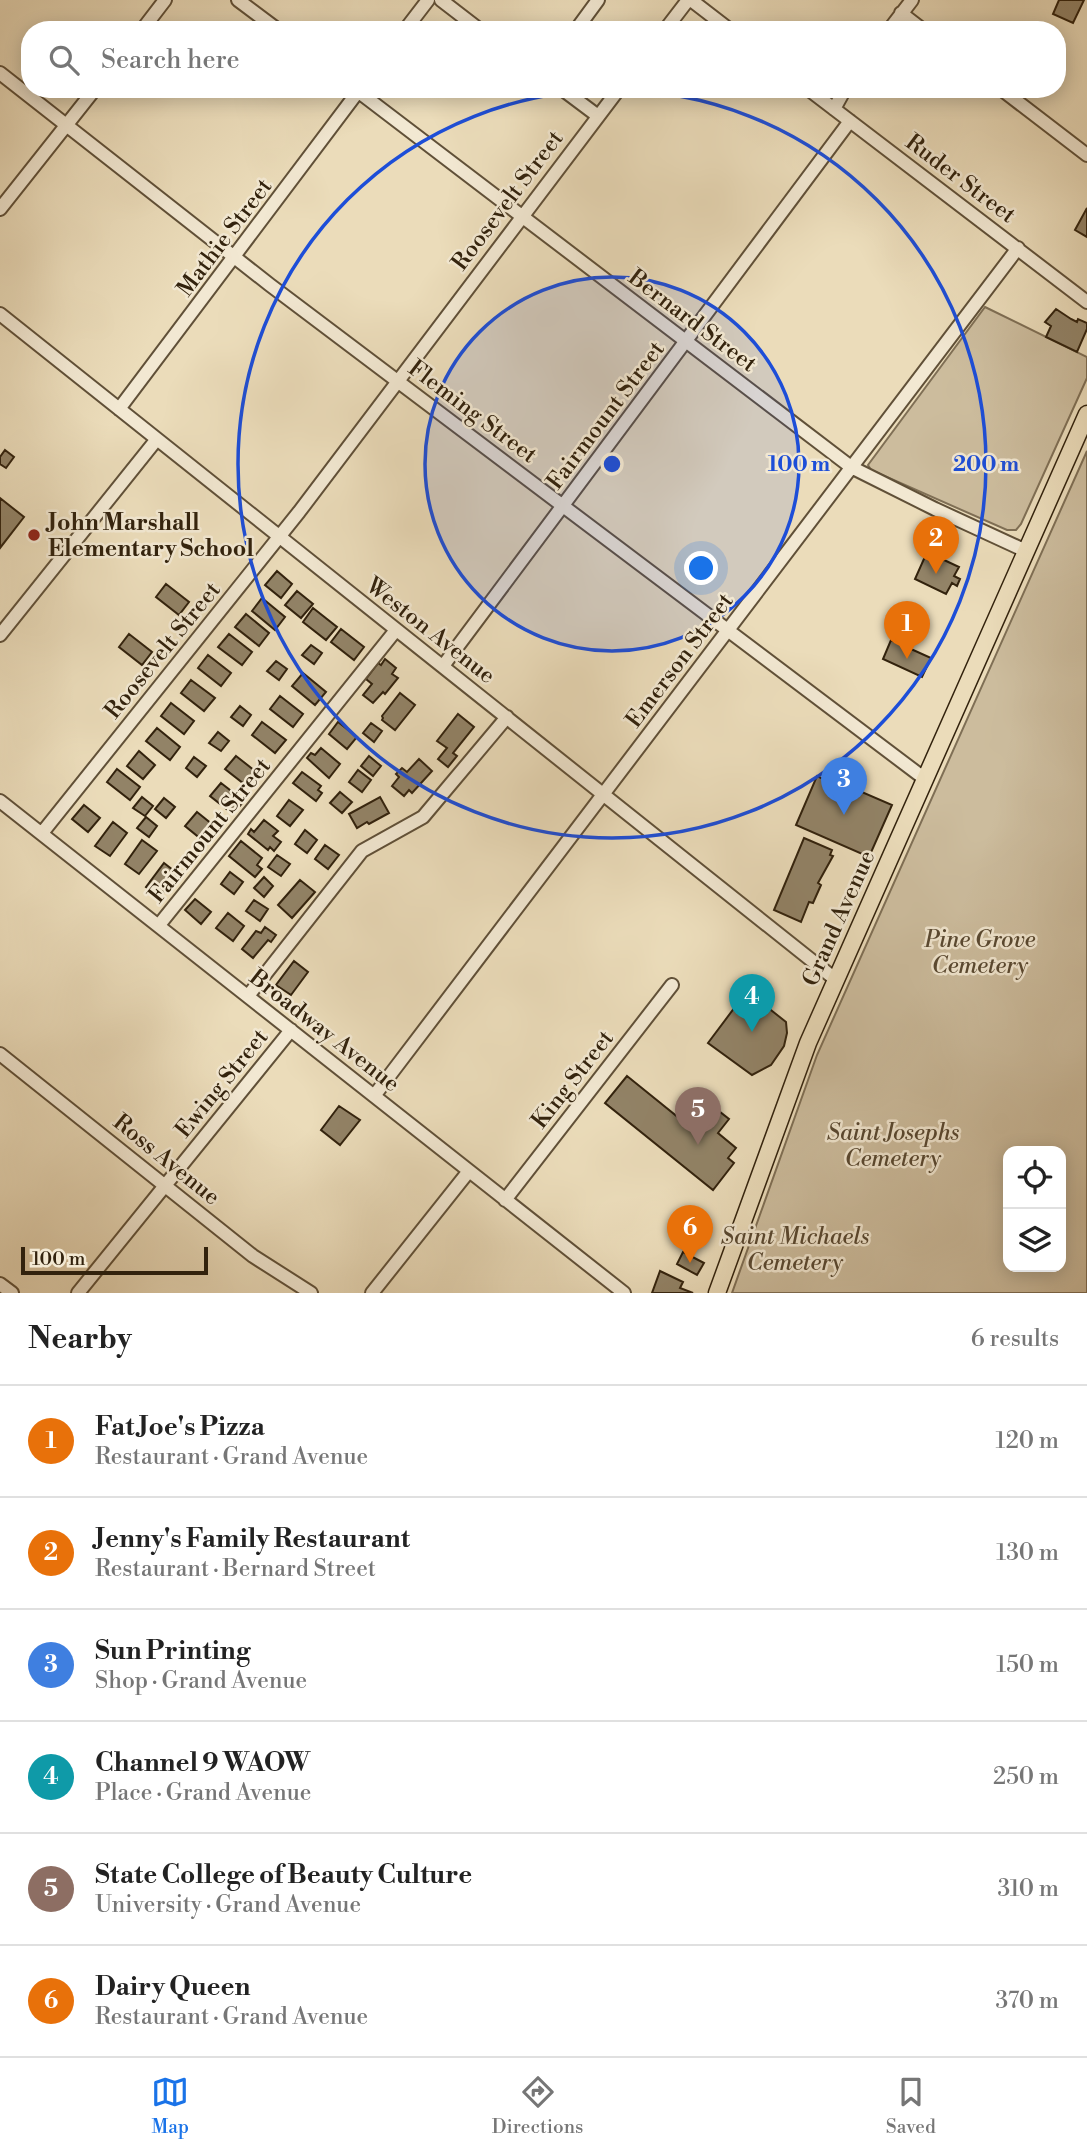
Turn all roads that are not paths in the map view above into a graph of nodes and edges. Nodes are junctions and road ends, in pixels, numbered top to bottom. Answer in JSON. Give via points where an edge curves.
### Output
{"nodes":[{"id":1,"x":165,"y":0,"type":"edge"},
{"id":2,"x":238,"y":0,"type":"edge"},
{"id":3,"x":428,"y":0,"type":"edge"},
{"id":4,"x":441,"y":0,"type":"edge"},
{"id":5,"x":598,"y":0,"type":"edge"},
{"id":6,"x":689,"y":0,"type":"edge"},
{"id":7,"x":912,"y":0,"type":"edge"},
{"id":8,"x":901,"y":13,"type":"junction"},
{"id":9,"x":149,"y":21,"type":"edge"},
{"id":10,"x":266,"y":21,"type":"edge"},
{"id":11,"x":412,"y":21,"type":"edge"},
{"id":12,"x":468,"y":21,"type":"edge"},
{"id":13,"x":583,"y":21,"type":"edge"},
{"id":14,"x":672,"y":21,"type":"edge"},
{"id":15,"x":718,"y":21,"type":"edge"},
{"id":16,"x":895,"y":21,"type":"edge"},
{"id":17,"x":911,"y":21,"type":"edge"},
{"id":18,"x":0,"y":73,"type":"edge"},
{"id":19,"x":21,"y":89,"type":"edge"},
{"id":20,"x":32,"y":98,"type":"edge"},
{"id":21,"x":88,"y":98,"type":"edge"},
{"id":22,"x":352,"y":98,"type":"edge"},
{"id":23,"x":368,"y":98,"type":"edge"},
{"id":24,"x":574,"y":98,"type":"edge"},
{"id":25,"x":612,"y":98,"type":"edge"},
{"id":26,"x":820,"y":98,"type":"edge"},
{"id":27,"x":840,"y":98,"type":"edge"},
{"id":28,"x":1013,"y":98,"type":"edge"},
{"id":29,"x":834,"y":109,"type":"junction"},
{"id":30,"x":597,"y":116,"type":"junction"},
{"id":31,"x":850,"y":121,"type":"junction"},
{"id":32,"x":67,"y":125,"type":"junction"},
{"id":33,"x":1087,"y":155,"type":"edge"},
{"id":34,"x":0,"y":209,"type":"edge"},
{"id":35,"x":522,"y":216,"type":"junction"},
{"id":36,"x":1018,"y":248,"type":"junction"},
{"id":37,"x":235,"y":258,"type":"junction"},
{"id":38,"x":1087,"y":302,"type":"edge"},
{"id":39,"x":0,"y":314,"type":"edge"},
{"id":40,"x":687,"y":342,"type":"junction"},
{"id":41,"x":398,"y":381,"type":"junction"},
{"id":42,"x":119,"y":409,"type":"junction"},
{"id":43,"x":1087,"y":414,"type":"edge"},
{"id":44,"x":157,"y":439,"type":"junction"},
{"id":45,"x":852,"y":467,"type":"junction"},
{"id":46,"x":563,"y":505,"type":"junction"},
{"id":47,"x":280,"y":537,"type":"junction"},
{"id":48,"x":1026,"y":551,"type":"junction"},
{"id":49,"x":397,"y":630,"type":"junction"},
{"id":50,"x":728,"y":631,"type":"junction"},
{"id":51,"x":0,"y":635,"type":"edge"},
{"id":52,"x":443,"y":666,"type":"junction"},
{"id":53,"x":507,"y":717,"type":"junction"},
{"id":54,"x":925,"y":779,"type":"junction"},
{"id":55,"x":604,"y":794,"type":"junction"},
{"id":56,"x":0,"y":801,"type":"edge"},
{"id":57,"x":42,"y":833,"type":"junction"},
{"id":58,"x":159,"y":925,"type":"junction"},
{"id":59,"x":835,"y":979,"type":"junction"},
{"id":60,"x":672,"y":985,"type":"dead end"},
{"id":61,"x":248,"y":996,"type":"junction"},
{"id":62,"x":290,"y":1030,"type":"junction"},
{"id":63,"x":0,"y":1054,"type":"edge"},
{"id":64,"x":374,"y":1096,"type":"junction"},
{"id":65,"x":469,"y":1171,"type":"junction"},
{"id":66,"x":166,"y":1185,"type":"junction"},
{"id":67,"x":505,"y":1200,"type":"junction"},
{"id":68,"x":0,"y":1284,"type":"edge"},
{"id":69,"x":12,"y":1293,"type":"edge"},
{"id":70,"x":78,"y":1293,"type":"edge"},
{"id":71,"x":311,"y":1293,"type":"edge"},
{"id":72,"x":372,"y":1293,"type":"edge"},
{"id":73,"x":624,"y":1293,"type":"edge"},
{"id":74,"x":717,"y":1293,"type":"edge"}],
"edges":[{"from":1,"to":9,"type":"street"},
{"from":2,"to":10,"type":"street"},
{"from":3,"to":11,"type":"street"},
{"from":4,"to":12,"type":"street"},
{"from":5,"to":13,"type":"street"},
{"from":6,"to":14,"type":"street"},
{"from":6,"to":15,"type":"street"},
{"from":7,"to":8,"type":"street"},
{"from":8,"to":16,"type":"street"},
{"from":8,"to":17,"type":"street"},
{"from":18,"to":19,"type":"street","name":"Fleming Street"},
{"from":20,"to":32,"type":"street","name":"Fleming Street"},
{"from":21,"to":32,"type":"street"},
{"from":22,"to":37,"type":"street","name":"Mathie Street"},
{"from":23,"to":35,"type":"street","name":"Bernard Street"},
{"from":24,"to":30,"type":"street"},
{"from":25,"to":30,"type":"street","name":"Roosevelt Street"},
{"from":26,"to":29,"type":"street","name":"Ruder Street"},
{"from":27,"to":29,"type":"street"},
{"from":28,"to":33,"type":"street"},
{"from":29,"to":31,"type":"street","name":"Ruder Street"},
{"from":30,"to":35,"type":"street","name":"Roosevelt Street"},
{"from":31,"to":36,"type":"street","name":"Ruder Street"},
{"from":31,"to":40,"type":"street","name":"Fairmount Street"},
{"from":32,"to":34,"type":"street"},
{"from":32,"to":37,"type":"street","name":"Fleming Street"},
{"from":35,"to":40,"type":"street","name":"Bernard Street"},
{"from":35,"to":41,"type":"street","name":"Roosevelt Street"},
{"from":36,"to":38,"type":"street","name":"Ruder Street"},
{"from":36,"to":45,"type":"street","name":"Emerson Street"},
{"from":37,"to":41,"type":"street","name":"Fleming Street"},
{"from":37,"to":42,"type":"street","name":"Mathie Street"},
{"from":39,"to":42,"type":"street","name":"Weston Avenue"},
{"from":40,"to":45,"type":"street","name":"Bernard Street"},
{"from":40,"to":46,"type":"street","name":"Fairmount Street"},
{"from":41,"to":46,"type":"street","name":"Fleming Street"},
{"from":41,"to":47,"type":"street","name":"Roosevelt Street"},
{"from":42,"to":44,"type":"street","name":"Weston Avenue"},
{"from":43,"to":48,"type":"main road","name":"Grand Avenue"},
{"from":44,"to":47,"type":"street","name":"Weston Avenue"},
{"from":44,"to":51,"type":"street"},
{"from":45,"to":48,"type":"street","name":"Bernard Street"},
{"from":45,"to":50,"type":"street","name":"Emerson Street"},
{"from":46,"to":50,"type":"street","name":"Fleming Street"},
{"from":46,"to":52,"type":"street","name":"Fairmount Street"},
{"from":47,"to":49,"type":"street","name":"Weston Avenue"},
{"from":47,"to":57,"type":"street","name":"Roosevelt Street"},
{"from":48,"to":54,"type":"main road","name":"Grand Avenue"},
{"from":49,"to":52,"type":"street","name":"Weston Avenue"},
{"from":49,"to":58,"type":"street","name":"Fairmount Street"},
{"from":50,"to":54,"type":"street","name":"Fleming Street"},
{"from":50,"to":55,"type":"street","name":"Emerson Street"},
{"from":52,"to":53,"type":"street","name":"Weston Avenue"},
{"from":53,"to":55,"type":"street","name":"Weston Avenue"},
{"from":53,"to":61,"type":"street","via":[[423,817],[362,852]]},
{"from":54,"to":59,"type":"main road","name":"Grand Avenue"},
{"from":55,"to":59,"type":"street","name":"Weston Avenue"},
{"from":55,"to":64,"type":"street","name":"Emerson Street"},
{"from":56,"to":57,"type":"street","name":"Broadway Avenue"},
{"from":57,"to":58,"type":"street","name":"Broadway Avenue"},
{"from":58,"to":61,"type":"street","name":"Broadway Avenue"},
{"from":59,"to":74,"type":"main road","name":"Grand Avenue"},
{"from":60,"to":67,"type":"street","name":"King Street"},
{"from":61,"to":62,"type":"street","name":"Broadway Avenue"},
{"from":62,"to":64,"type":"street","name":"Broadway Avenue"},
{"from":62,"to":66,"type":"street","name":"Ewing Street"},
{"from":63,"to":66,"type":"street","name":"Ross Avenue"},
{"from":64,"to":65,"type":"street","name":"Broadway Avenue"},
{"from":65,"to":67,"type":"street","name":"Broadway Avenue"},
{"from":65,"to":72,"type":"street"},
{"from":66,"to":70,"type":"street","name":"Ewing Street"},
{"from":66,"to":71,"type":"street","name":"Ross Avenue","via":[[253,1256]]},
{"from":67,"to":73,"type":"street","name":"Broadway Avenue"},
{"from":68,"to":69,"type":"street"}]}
